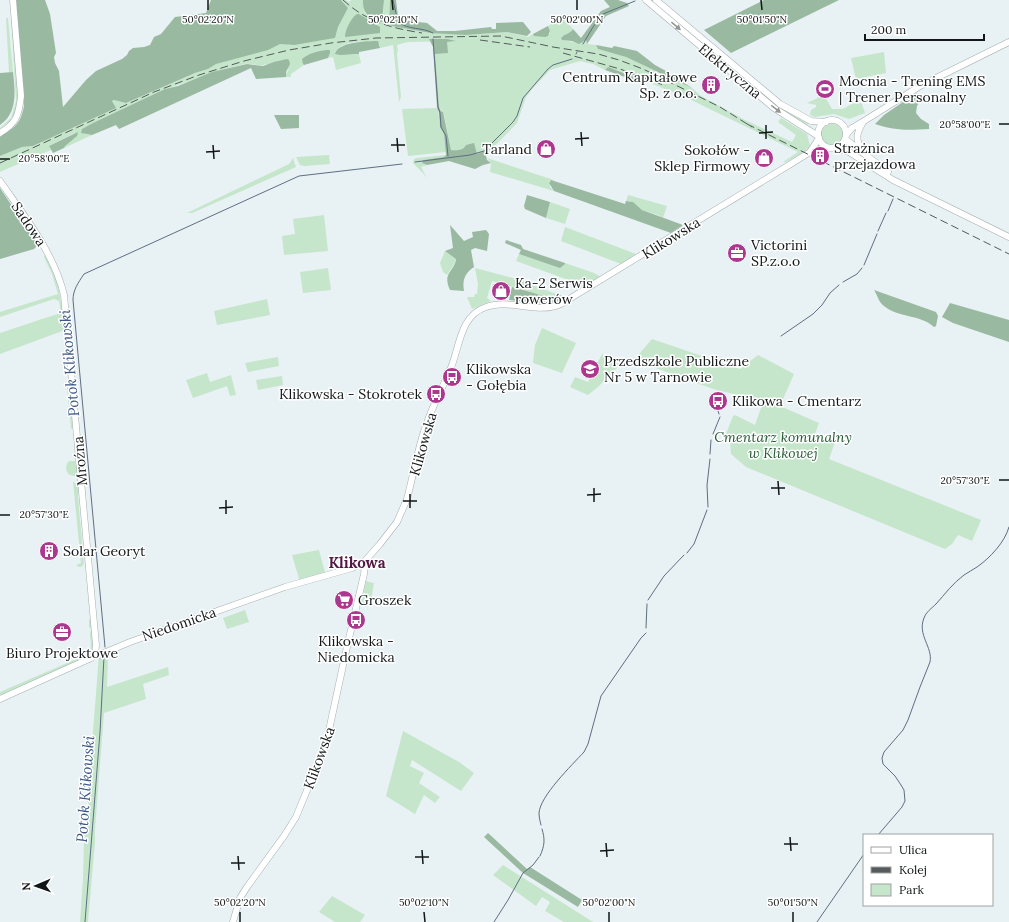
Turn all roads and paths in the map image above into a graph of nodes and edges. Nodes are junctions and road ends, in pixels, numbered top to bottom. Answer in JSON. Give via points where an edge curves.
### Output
{"nodes":[{"id":1,"x":13,"y":0,"type":"edge"},
{"id":2,"x":646,"y":0,"type":"edge"},
{"id":3,"x":656,"y":0,"type":"edge"},
{"id":4,"x":1009,"y":42,"type":"edge"},
{"id":5,"x":864,"y":121,"type":"junction"},
{"id":6,"x":826,"y":122,"type":"junction"},
{"id":7,"x":841,"y":124,"type":"junction"},
{"id":8,"x":0,"y":133,"type":"edge"},
{"id":9,"x":819,"y":137,"type":"junction"},
{"id":10,"x":845,"y":137,"type":"junction"},
{"id":11,"x":828,"y":148,"type":"junction"},
{"id":12,"x":836,"y":148,"type":"junction"},
{"id":13,"x":810,"y":152,"type":"junction"},
{"id":14,"x":868,"y":157,"type":"junction"},
{"id":15,"x":0,"y":181,"type":"edge"},
{"id":16,"x":912,"y":189,"type":"junction"},
{"id":17,"x":1009,"y":237,"type":"edge"},
{"id":18,"x":56,"y":268,"type":"joint"},
{"id":19,"x":364,"y":562,"type":"junction"},
{"id":20,"x":95,"y":655,"type":"junction"},
{"id":21,"x":0,"y":699,"type":"edge"},
{"id":22,"x":233,"y":922,"type":"edge"}],
"edges":[{"from":1,"to":8,"type":"street","via":[[21,96],[16,119]]},
{"from":2,"to":9,"type":"street","name":"Elektryczna","one_way":true,"via":[[774,108]]},
{"from":3,"to":6,"type":"street","name":"Elektryczna","via":[[780,104],[811,121]]},
{"from":4,"to":5,"type":"street","via":[[934,78]]},
{"from":5,"to":7,"type":"street"},
{"from":5,"to":10,"type":"street","via":[[852,128]]},
{"from":5,"to":14,"type":"street","via":[[858,129],[857,138],[859,146]]},
{"from":6,"to":7,"type":"street","via":[[834,121]]},
{"from":6,"to":9,"type":"street","via":[[820,128]]},
{"from":7,"to":10,"type":"street"},
{"from":9,"to":11,"type":"street"},
{"from":9,"to":13,"type":"street","name":"Klikowska"},
{"from":10,"to":12,"type":"street","via":[[843,143]]},
{"from":10,"to":14,"type":"street"},
{"from":11,"to":12,"type":"street"},
{"from":11,"to":13,"type":"street","name":"Klikowska"},
{"from":12,"to":16,"type":"street","via":[[850,152]]},
{"from":13,"to":19,"type":"street","name":"Klikowska","via":[[556,307],[502,304],[481,309],[473,315],[463,328],[451,369],[428,420],[403,512]]},
{"from":14,"to":16,"type":"street"},
{"from":15,"to":18,"type":"street","name":"Sadowa"},
{"from":16,"to":17,"type":"street"},
{"from":18,"to":20,"type":"street","name":"Mroźna","via":[[65,305]]},
{"from":19,"to":20,"type":"street","name":"Niedomicka","via":[[352,568],[285,587]]},
{"from":19,"to":22,"type":"street","name":"Klikowska","via":[[364,574],[326,744],[296,817],[240,898]]},
{"from":20,"to":21,"type":"street","name":"Niedomicka"}]}
